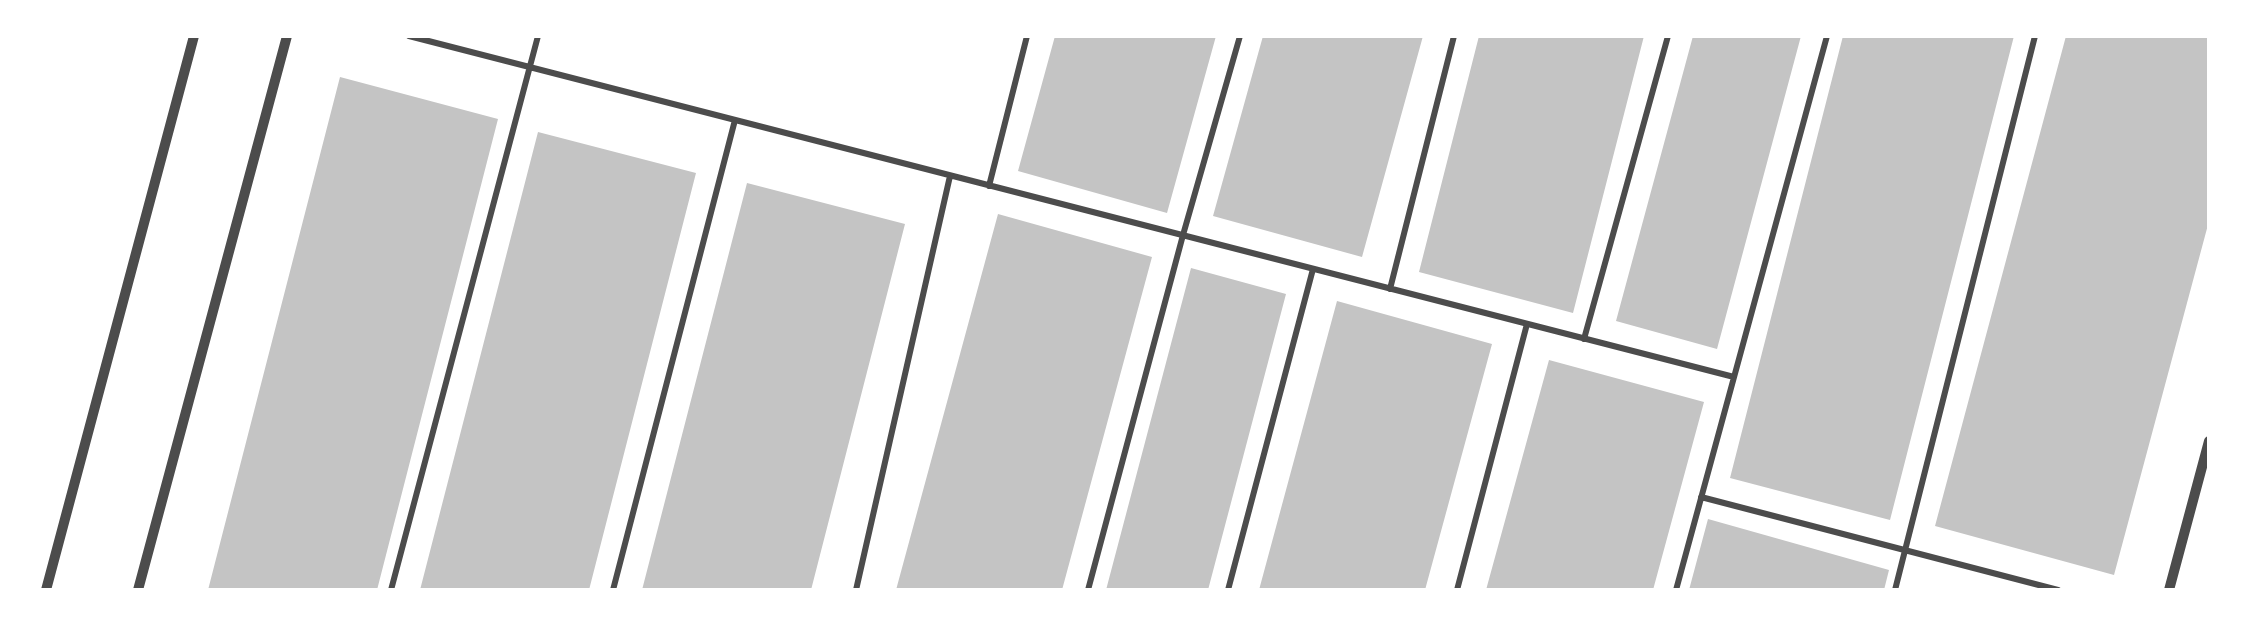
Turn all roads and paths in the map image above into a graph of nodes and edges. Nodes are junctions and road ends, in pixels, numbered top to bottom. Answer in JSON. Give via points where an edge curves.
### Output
{"nodes":[{"id":1,"x":194,"y":36,"type":"edge"},
{"id":2,"x":287,"y":36,"type":"edge"},
{"id":3,"x":409,"y":36,"type":"edge"},
{"id":4,"x":538,"y":36,"type":"edge"},
{"id":5,"x":1027,"y":36,"type":"edge"},
{"id":6,"x":1240,"y":36,"type":"edge"},
{"id":7,"x":1454,"y":36,"type":"edge"},
{"id":8,"x":1668,"y":36,"type":"edge"},
{"id":9,"x":1827,"y":36,"type":"edge"},
{"id":10,"x":2035,"y":36,"type":"edge"},
{"id":11,"x":530,"y":68,"type":"junction"},
{"id":12,"x":735,"y":120,"type":"junction"},
{"id":13,"x":950,"y":176,"type":"junction"},
{"id":14,"x":989,"y":186,"type":"junction"},
{"id":15,"x":1183,"y":235,"type":"junction"},
{"id":16,"x":1313,"y":269,"type":"junction"},
{"id":17,"x":1390,"y":289,"type":"junction"},
{"id":18,"x":1527,"y":324,"type":"junction"},
{"id":19,"x":1584,"y":339,"type":"junction"},
{"id":20,"x":1734,"y":377,"type":"junction"},
{"id":21,"x":2209,"y":441,"type":"edge"},
{"id":22,"x":1701,"y":497,"type":"junction"},
{"id":23,"x":1905,"y":549,"type":"junction"},
{"id":24,"x":46,"y":590,"type":"edge"},
{"id":25,"x":138,"y":590,"type":"edge"},
{"id":26,"x":391,"y":590,"type":"edge"},
{"id":27,"x":613,"y":590,"type":"edge"},
{"id":28,"x":856,"y":590,"type":"edge"},
{"id":29,"x":1088,"y":590,"type":"edge"},
{"id":30,"x":1228,"y":590,"type":"edge"},
{"id":31,"x":1457,"y":590,"type":"edge"},
{"id":32,"x":1676,"y":590,"type":"edge"},
{"id":33,"x":1895,"y":590,"type":"edge"},
{"id":34,"x":2058,"y":590,"type":"edge"},
{"id":35,"x":2169,"y":590,"type":"edge"}],
"edges":[{"from":1,"to":24,"type":"street"},
{"from":2,"to":25,"type":"street"},
{"from":3,"to":11,"type":"street"},
{"from":4,"to":11,"type":"street"},
{"from":5,"to":14,"type":"street"},
{"from":6,"to":15,"type":"street"},
{"from":7,"to":17,"type":"street"},
{"from":8,"to":19,"type":"street"},
{"from":9,"to":20,"type":"street"},
{"from":10,"to":23,"type":"street"},
{"from":11,"to":12,"type":"street"},
{"from":11,"to":26,"type":"street"},
{"from":12,"to":13,"type":"street"},
{"from":12,"to":27,"type":"street"},
{"from":13,"to":14,"type":"street"},
{"from":13,"to":28,"type":"street"},
{"from":14,"to":15,"type":"street"},
{"from":15,"to":16,"type":"street"},
{"from":15,"to":29,"type":"street"},
{"from":16,"to":17,"type":"street"},
{"from":16,"to":30,"type":"street"},
{"from":17,"to":18,"type":"street"},
{"from":18,"to":19,"type":"street"},
{"from":18,"to":31,"type":"street"},
{"from":19,"to":20,"type":"street"},
{"from":20,"to":22,"type":"street"},
{"from":21,"to":35,"type":"street"},
{"from":22,"to":23,"type":"street"},
{"from":22,"to":32,"type":"street"},
{"from":23,"to":33,"type":"street"},
{"from":23,"to":34,"type":"street"}]}
